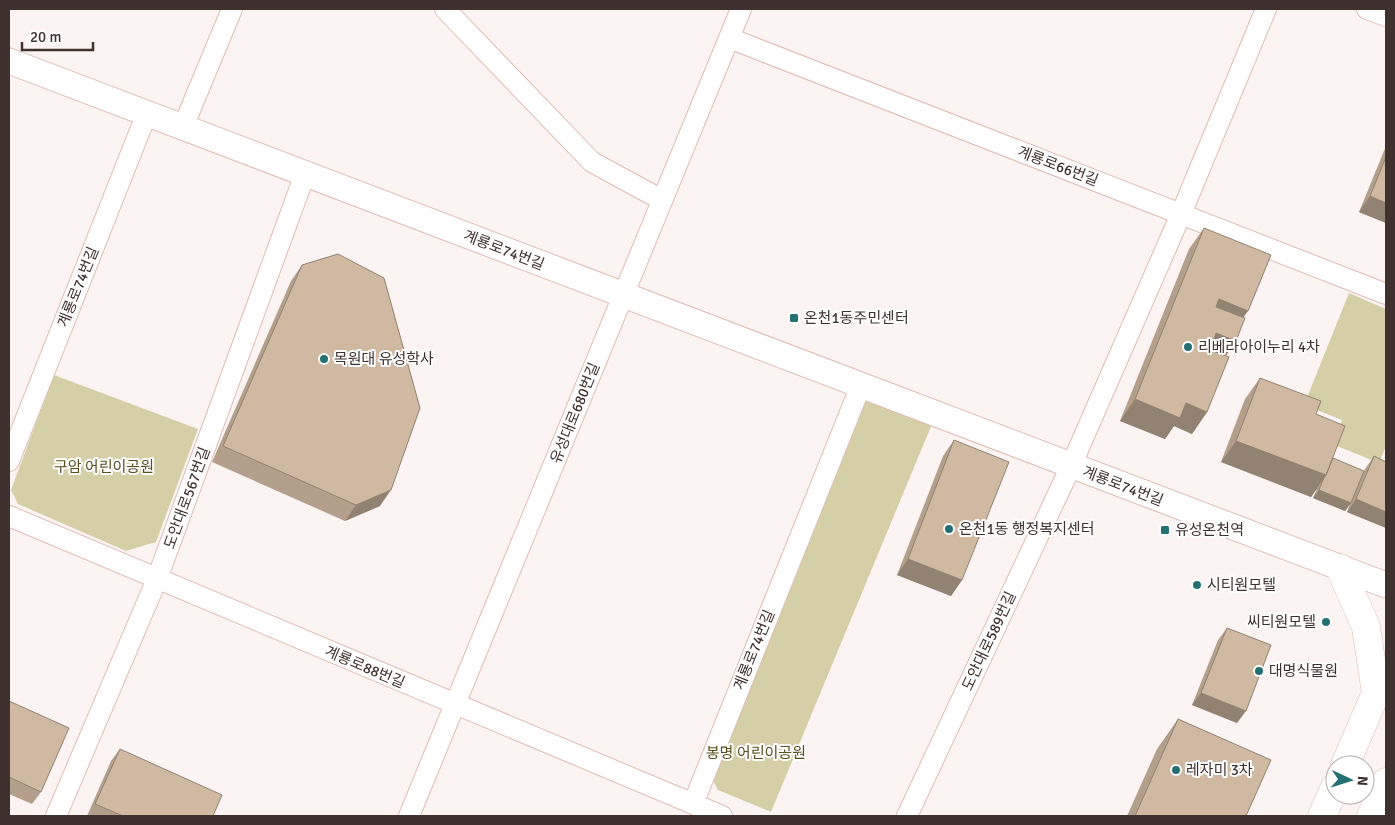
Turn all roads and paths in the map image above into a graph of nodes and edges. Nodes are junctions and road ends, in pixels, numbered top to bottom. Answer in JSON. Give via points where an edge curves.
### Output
{"nodes":[{"id":1,"x":445,"y":9,"type":"edge"},
{"id":2,"x":741,"y":9,"type":"edge"},
{"id":3,"x":1266,"y":9,"type":"edge"},
{"id":4,"x":1366,"y":9,"type":"edge"},
{"id":5,"x":236,"y":10,"type":"edge"},
{"id":6,"x":1386,"y":16,"type":"edge"},
{"id":7,"x":729,"y":38,"type":"junction"},
{"id":8,"x":9,"y":61,"type":"edge"},
{"id":9,"x":147,"y":114,"type":"junction"},
{"id":10,"x":183,"y":127,"type":"junction"},
{"id":11,"x":305,"y":174,"type":"junction"},
{"id":12,"x":662,"y":200,"type":"junction"},
{"id":13,"x":1181,"y":214,"type":"junction"},
{"id":14,"x":1386,"y":294,"type":"edge"},
{"id":15,"x":624,"y":295,"type":"junction"},
{"id":16,"x":861,"y":386,"type":"junction"},
{"id":17,"x":9,"y":461,"type":"edge"},
{"id":18,"x":1071,"y":466,"type":"junction"},
{"id":19,"x":9,"y":516,"type":"edge"},
{"id":20,"x":1340,"y":568,"type":"junction"},
{"id":21,"x":157,"y":579,"type":"junction"},
{"id":22,"x":1386,"y":585,"type":"edge"},
{"id":23,"x":1381,"y":689,"type":"edge"},
{"id":24,"x":455,"y":705,"type":"junction"},
{"id":25,"x":1350,"y":755,"type":"edge"},
{"id":26,"x":1386,"y":782,"type":"edge"},
{"id":27,"x":692,"y":804,"type":"junction"},
{"id":28,"x":56,"y":816,"type":"edge"},
{"id":29,"x":409,"y":816,"type":"edge"},
{"id":30,"x":722,"y":816,"type":"edge"},
{"id":31,"x":907,"y":816,"type":"edge"},
{"id":32,"x":1371,"y":816,"type":"edge"}],
"edges":[{"from":1,"to":12,"type":"street","via":[[592,162]]},
{"from":2,"to":7,"type":"street","name":"유성대로680번길"},
{"from":3,"to":13,"type":"street","name":"도안대로589번길"},
{"from":4,"to":6,"type":"street"},
{"from":5,"to":10,"type":"street"},
{"from":7,"to":12,"type":"street","name":"유성대로680번길"},
{"from":7,"to":13,"type":"street","name":"계룡로66번길"},
{"from":8,"to":9,"type":"street","name":"계룡로74번길"},
{"from":9,"to":10,"type":"street","name":"계룡로74번길"},
{"from":9,"to":17,"type":"street","name":"계룡로74번길"},
{"from":10,"to":11,"type":"street","name":"계룡로74번길"},
{"from":11,"to":15,"type":"street","name":"계룡로74번길"},
{"from":11,"to":21,"type":"street","name":"도안대로567번길"},
{"from":12,"to":15,"type":"street","name":"유성대로680번길"},
{"from":13,"to":14,"type":"street","name":"계룡로66번길"},
{"from":13,"to":18,"type":"street","name":"도안대로589번길"},
{"from":15,"to":16,"type":"street","name":"계룡로74번길"},
{"from":15,"to":24,"type":"street","name":"유성대로680번길"},
{"from":16,"to":18,"type":"street","name":"계룡로74번길"},
{"from":16,"to":27,"type":"street","name":"계룡로74번길"},
{"from":18,"to":20,"type":"street","name":"계룡로74번길"},
{"from":18,"to":31,"type":"street","name":"도안대로589번길"},
{"from":19,"to":21,"type":"street","name":"계룡로88번길"},
{"from":20,"to":22,"type":"street","name":"계룡로74번길"},
{"from":20,"to":23,"type":"main road","via":[[1366,627]]},
{"from":21,"to":24,"type":"street","name":"계룡로88번길"},
{"from":21,"to":28,"type":"street","name":"도안대로567번길"},
{"from":23,"to":25,"type":"main road"},
{"from":24,"to":27,"type":"street","name":"계룡로88번길"},
{"from":24,"to":29,"type":"street","name":"유성대로680번길"},
{"from":26,"to":32,"type":"main road"},
{"from":27,"to":30,"type":"street","name":"계룡로88번길"}]}
